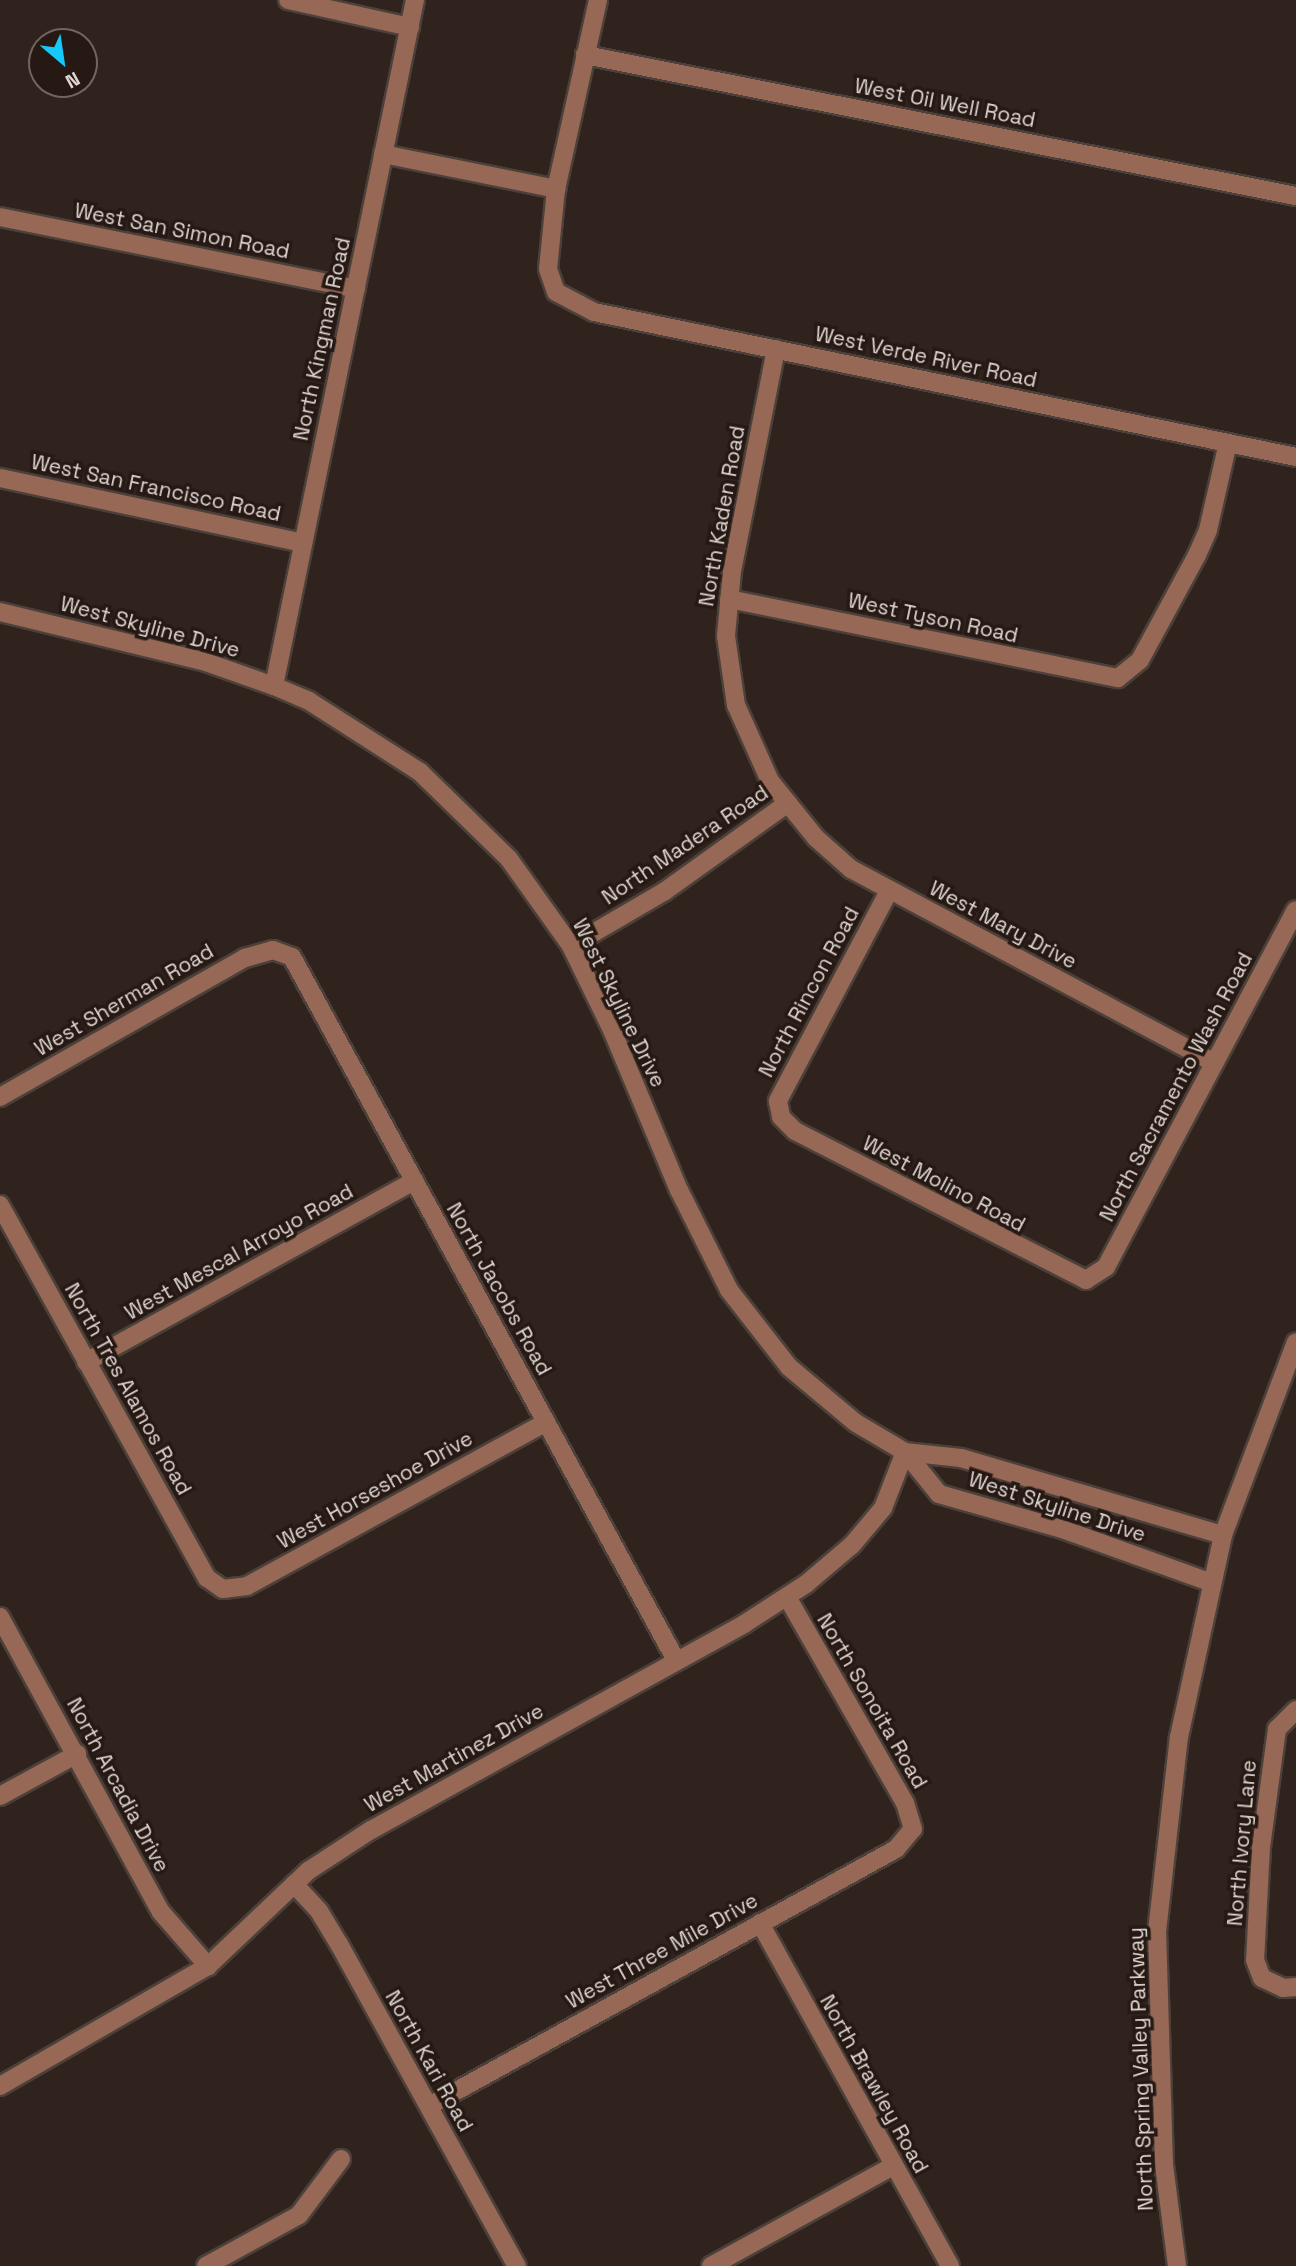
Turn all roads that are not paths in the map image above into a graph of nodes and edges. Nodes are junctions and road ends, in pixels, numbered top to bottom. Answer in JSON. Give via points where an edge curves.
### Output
{"nodes":[{"id":1,"x":288,"y":0,"type":"edge"},
{"id":2,"x":415,"y":0,"type":"edge"},
{"id":3,"x":598,"y":0,"type":"edge"},
{"id":4,"x":410,"y":27,"type":"junction"},
{"id":5,"x":585,"y":55,"type":"junction"},
{"id":6,"x":383,"y":154,"type":"junction"},
{"id":7,"x":556,"y":189,"type":"junction"},
{"id":8,"x":1296,"y":196,"type":"edge"},
{"id":9,"x":0,"y":217,"type":"edge"},
{"id":10,"x":356,"y":289,"type":"junction"},
{"id":11,"x":776,"y":349,"type":"junction"},
{"id":12,"x":1228,"y":443,"type":"junction"},
{"id":13,"x":1296,"y":457,"type":"edge"},
{"id":14,"x":0,"y":478,"type":"edge"},
{"id":15,"x":303,"y":543,"type":"junction"},
{"id":16,"x":729,"y":599,"type":"junction"},
{"id":17,"x":0,"y":612,"type":"edge"},
{"id":18,"x":274,"y":686,"type":"junction"},
{"id":19,"x":788,"y":803,"type":"junction"},
{"id":20,"x":888,"y":891,"type":"junction"},
{"id":21,"x":1296,"y":910,"type":"edge"},
{"id":22,"x":571,"y":946,"type":"junction"},
{"id":23,"x":274,"y":950,"type":"joint"},
{"id":24,"x":1215,"y":1063,"type":"junction"},
{"id":25,"x":0,"y":1097,"type":"edge"},
{"id":26,"x":781,"y":1116,"type":"joint"},
{"id":27,"x":414,"y":1181,"type":"junction"},
{"id":28,"x":0,"y":1205,"type":"edge"},
{"id":29,"x":1091,"y":1279,"type":"joint"},
{"id":30,"x":1296,"y":1342,"type":"edge"},
{"id":31,"x":86,"y":1362,"type":"junction"},
{"id":32,"x":546,"y":1422,"type":"junction"},
{"id":33,"x":905,"y":1452,"type":"junction"},
{"id":34,"x":1223,"y":1535,"type":"junction"},
{"id":35,"x":1212,"y":1583,"type":"junction"},
{"id":36,"x":223,"y":1588,"type":"joint"},
{"id":37,"x":787,"y":1597,"type":"junction"},
{"id":38,"x":0,"y":1617,"type":"edge"},
{"id":39,"x":676,"y":1660,"type":"junction"},
{"id":40,"x":1292,"y":1712,"type":"edge"},
{"id":41,"x":77,"y":1754,"type":"junction"},
{"id":42,"x":0,"y":1796,"type":"edge"},
{"id":43,"x":912,"y":1829,"type":"joint"},
{"id":44,"x":294,"y":1884,"type":"junction"},
{"id":45,"x":760,"y":1923,"type":"junction"},
{"id":46,"x":208,"y":1966,"type":"junction"},
{"id":47,"x":1296,"y":1987,"type":"edge"},
{"id":48,"x":0,"y":2086,"type":"edge"},
{"id":49,"x":429,"y":2106,"type":"junction"},
{"id":50,"x":341,"y":2159,"type":"dead end"},
{"id":51,"x":893,"y":2166,"type":"junction"},
{"id":52,"x":206,"y":2266,"type":"edge"},
{"id":53,"x":517,"y":2266,"type":"edge"},
{"id":54,"x":711,"y":2266,"type":"edge"},
{"id":55,"x":950,"y":2266,"type":"edge"},
{"id":56,"x":1177,"y":2266,"type":"edge"}],
"edges":[{"from":1,"to":4,"type":"street"},
{"from":2,"to":4,"type":"street","name":"North Kingman Road"},
{"from":3,"to":5,"type":"street"},
{"from":4,"to":6,"type":"street","name":"North Kingman Road"},
{"from":5,"to":7,"type":"street"},
{"from":5,"to":8,"type":"street","name":"West Oil Well Road"},
{"from":6,"to":7,"type":"street"},
{"from":6,"to":10,"type":"street","name":"North Kingman Road"},
{"from":7,"to":11,"type":"street","name":"West Verde River Road","via":[[548,269],[556,292],[594,312]]},
{"from":9,"to":10,"type":"street","name":"West San Simon Road"},
{"from":10,"to":15,"type":"street","name":"North Kingman Road"},
{"from":11,"to":12,"type":"street","name":"West Verde River Road"},
{"from":11,"to":16,"type":"street","name":"North Kaden Road"},
{"from":12,"to":13,"type":"street","name":"West Verde River Road"},
{"from":12,"to":16,"type":"street","name":"West Tyson Road","via":[[1208,530],[1197,555],[1140,660],[1126,674],[1107,678]]},
{"from":14,"to":15,"type":"street","name":"West San Francisco Road"},
{"from":15,"to":18,"type":"street","name":"North Kingman Road"},
{"from":16,"to":19,"type":"street","name":"North Kaden Road","via":[[726,636],[736,705],[756,757]]},
{"from":17,"to":18,"type":"street","name":"West Skyline Drive","via":[[203,661]]},
{"from":18,"to":22,"type":"street","name":"West Skyline Drive","via":[[309,701],[419,772],[509,859]]},
{"from":19,"to":20,"type":"street","name":"West Mary Drive","via":[[831,853]]},
{"from":19,"to":22,"type":"street","name":"North Madera Road","via":[[666,891]]},
{"from":20,"to":24,"type":"street","name":"West Mary Drive"},
{"from":20,"to":26,"type":"street","name":"North Rincon Road","via":[[778,1101]]},
{"from":21,"to":24,"type":"street","name":"North Sacramento Wash Road"},
{"from":22,"to":33,"type":"street","name":"West Skyline Drive","via":[[679,1190],[729,1290],[789,1367],[856,1423]]},
{"from":23,"to":25,"type":"street","name":"West Sherman Road","via":[[245,958]]},
{"from":23,"to":27,"type":"street","name":"North Jacobs Road","via":[[292,957]]},
{"from":24,"to":29,"type":"street","name":"North Sacramento Wash Road","via":[[1106,1267]]},
{"from":26,"to":29,"type":"street","name":"West Molino Road","via":[[795,1131],[1077,1280]]},
{"from":27,"to":31,"type":"street","name":"West Mescal Arroyo Road"},
{"from":27,"to":32,"type":"street","name":"North Jacobs Road"},
{"from":28,"to":31,"type":"street","name":"North Tres Alamos Road"},
{"from":30,"to":34,"type":"street","name":"North Spring Valley Parkway"},
{"from":31,"to":36,"type":"street","name":"North Tres Alamos Road","via":[[207,1578]]},
{"from":32,"to":36,"type":"street","name":"West Horseshoe Drive","via":[[247,1586]]},
{"from":32,"to":39,"type":"street","name":"North Jacobs Road"},
{"from":33,"to":34,"type":"street","name":"West Skyline Drive","via":[[961,1458]]},
{"from":33,"to":35,"type":"street","name":"West Skyline Drive","via":[[939,1494],[1065,1530]]},
{"from":33,"to":37,"type":"street","name":"West Martinez Drive","via":[[883,1508],[852,1545]]},
{"from":34,"to":35,"type":"street","name":"North Spring Valley Parkway"},
{"from":35,"to":56,"type":"street","name":"North Spring Valley Parkway","via":[[1179,1737],[1157,1932],[1164,2165]]},
{"from":37,"to":39,"type":"street","name":"West Martinez Drive"},
{"from":37,"to":43,"type":"street","name":"North Sonoita Road","via":[[905,1803]]},
{"from":38,"to":41,"type":"street","name":"North Arcadia Drive"},
{"from":39,"to":44,"type":"street","name":"West Martinez Drive","via":[[370,1830]]},
{"from":40,"to":47,"type":"street","name":"North Ivory Lane","via":[[1277,1728],[1261,1847],[1255,1961],[1262,1978],[1283,1988]]},
{"from":41,"to":42,"type":"street"},
{"from":41,"to":46,"type":"street","name":"North Arcadia Drive","via":[[161,1912]]},
{"from":43,"to":45,"type":"street","name":"West Three Mile Drive","via":[[896,1849]]},
{"from":44,"to":46,"type":"street","name":"West Martinez Drive"},
{"from":44,"to":49,"type":"street","name":"North Kari Road","via":[[332,1933]]},
{"from":45,"to":49,"type":"street","name":"West Three Mile Drive"},
{"from":45,"to":51,"type":"street","name":"North Brawley Road"},
{"from":46,"to":48,"type":"street","name":"West Martinez Drive"},
{"from":49,"to":53,"type":"street","name":"North Kari Road"},
{"from":50,"to":52,"type":"street","via":[[299,2215]]},
{"from":51,"to":54,"type":"street"},
{"from":51,"to":55,"type":"street","name":"North Brawley Road"}]}
